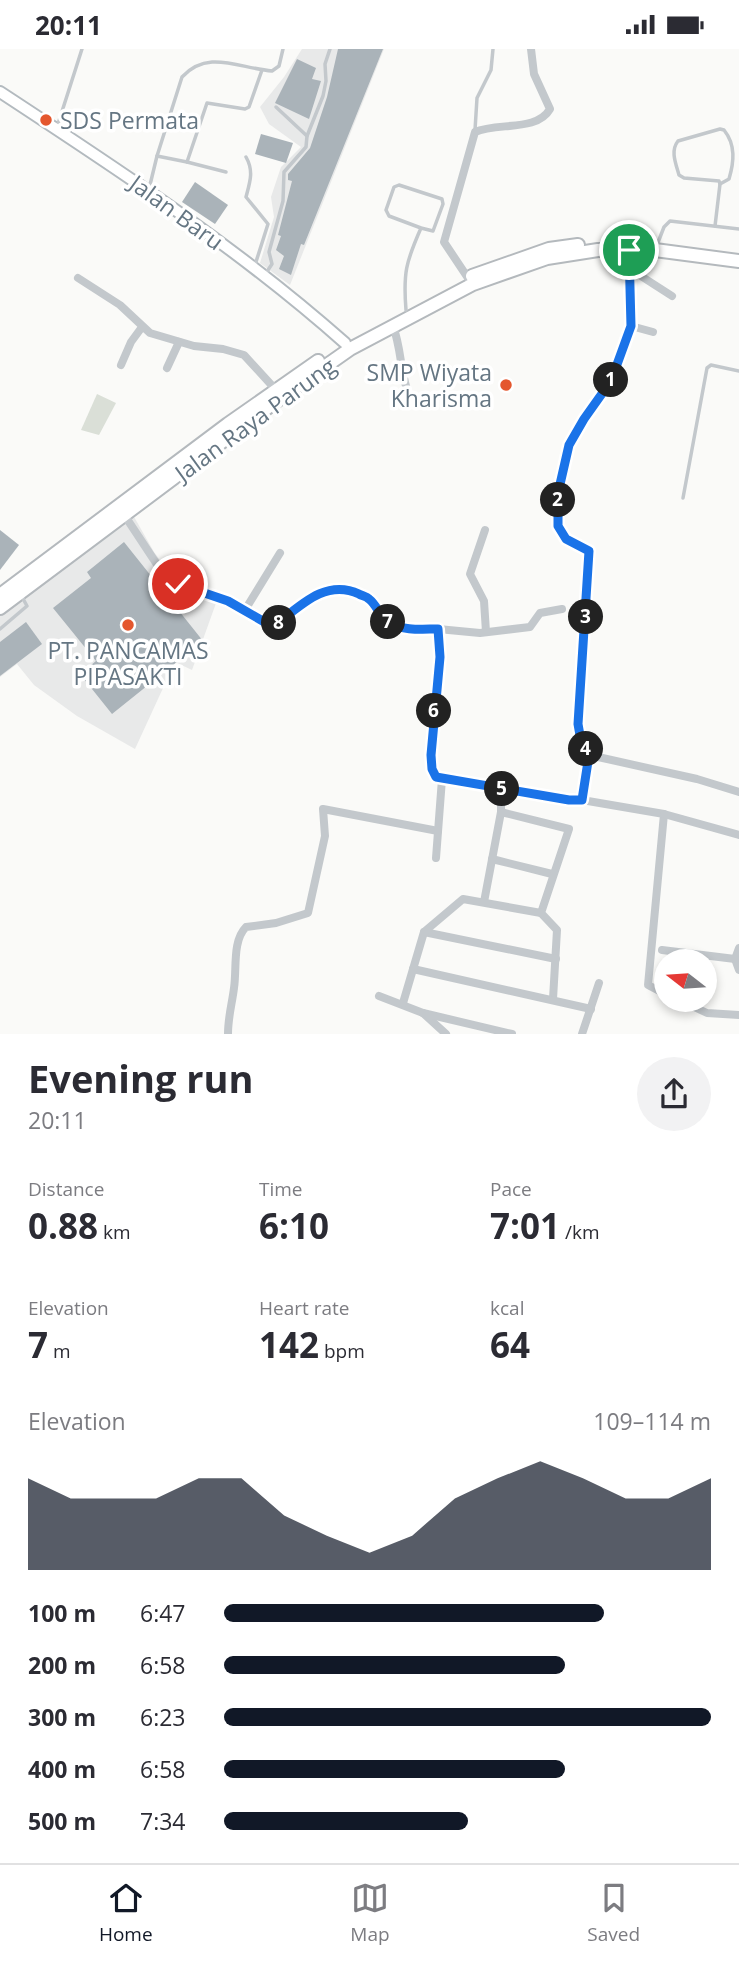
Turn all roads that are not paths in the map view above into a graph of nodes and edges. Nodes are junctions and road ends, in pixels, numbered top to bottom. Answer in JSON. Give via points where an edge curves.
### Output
{"nodes":[{"id":1,"x":82,"y":49,"type":"edge"},
{"id":2,"x":283,"y":49,"type":"edge"},
{"id":3,"x":330,"y":49,"type":"edge"},
{"id":4,"x":493,"y":49,"type":"edge"},
{"id":5,"x":531,"y":49,"type":"edge"},
{"id":6,"x":262,"y":70,"type":"junction"},
{"id":7,"x":0,"y":92,"type":"edge"},
{"id":8,"x":275,"y":107,"type":"dead end"},
{"id":9,"x":57,"y":129,"type":"junction"},
{"id":10,"x":475,"y":132,"type":"junction"},
{"id":11,"x":307,"y":136,"type":"junction"},
{"id":12,"x":156,"y":156,"type":"junction"},
{"id":13,"x":246,"y":157,"type":"dead end"},
{"id":14,"x":187,"y":162,"type":"junction"},
{"id":15,"x":226,"y":172,"type":"dead end"},
{"id":16,"x":720,"y":184,"type":"junction"},
{"id":17,"x":149,"y":191,"type":"junction"},
{"id":18,"x":715,"y":226,"type":"junction"},
{"id":19,"x":421,"y":227,"type":"junction"},
{"id":20,"x":739,"y":229,"type":"edge"},
{"id":21,"x":657,"y":244,"type":"junction"},
{"id":22,"x":629,"y":250,"type":"junction"},
{"id":23,"x":739,"y":254,"type":"edge"},
{"id":24,"x":739,"y":261,"type":"edge"},
{"id":25,"x":254,"y":267,"type":"junction"},
{"id":26,"x":630,"y":269,"type":"junction"},
{"id":27,"x":265,"y":275,"type":"junction"},
{"id":28,"x":78,"y":278,"type":"dead end"},
{"id":29,"x":468,"y":278,"type":"junction"},
{"id":30,"x":672,"y":296,"type":"dead end"},
{"id":31,"x":406,"y":310,"type":"junction"},
{"id":32,"x":393,"y":326,"type":"junction"},
{"id":33,"x":631,"y":326,"type":"junction"},
{"id":34,"x":142,"y":327,"type":"junction"},
{"id":35,"x":653,"y":332,"type":"dead end"},
{"id":36,"x":179,"y":342,"type":"junction"},
{"id":37,"x":345,"y":343,"type":"junction"},
{"id":38,"x":121,"y":365,"type":"dead end"},
{"id":39,"x":167,"y":369,"type":"dead end"},
{"id":40,"x":739,"y":371,"type":"edge"},
{"id":41,"x":276,"y":390,"type":"junction"},
{"id":42,"x":410,"y":398,"type":"dead end"},
{"id":43,"x":683,"y":498,"type":"dead end"},
{"id":44,"x":125,"y":516,"type":"junction"},
{"id":45,"x":485,"y":530,"type":"dead end"},
{"id":46,"x":280,"y":553,"type":"dead end"},
{"id":47,"x":20,"y":594,"type":"junction"},
{"id":48,"x":0,"y":595,"type":"edge"},
{"id":49,"x":0,"y":608,"type":"edge"},
{"id":50,"x":562,"y":609,"type":"dead end"},
{"id":51,"x":245,"y":610,"type":"junction"},
{"id":52,"x":0,"y":629,"type":"edge"},
{"id":53,"x":438,"y":629,"type":"junction"},
{"id":54,"x":486,"y":632,"type":"junction"},
{"id":55,"x":589,"y":755,"type":"junction"},
{"id":56,"x":442,"y":779,"type":"junction"},
{"id":57,"x":739,"y":792,"type":"edge"},
{"id":58,"x":501,"y":800,"type":"dead end"},
{"id":59,"x":582,"y":800,"type":"junction"},
{"id":60,"x":501,"y":812,"type":"junction"},
{"id":61,"x":664,"y":814,"type":"junction"},
{"id":62,"x":438,"y":831,"type":"junction"},
{"id":63,"x":739,"y":835,"type":"edge"},
{"id":64,"x":436,"y":858,"type":"dead end"},
{"id":65,"x":492,"y":859,"type":"junction"},
{"id":66,"x":552,"y":874,"type":"junction"},
{"id":67,"x":484,"y":902,"type":"junction"},
{"id":68,"x":541,"y":913,"type":"junction"},
{"id":69,"x":424,"y":932,"type":"junction"},
{"id":70,"x":739,"y":948,"type":"edge"},
{"id":71,"x":718,"y":957,"type":"edge"},
{"id":72,"x":556,"y":959,"type":"junction"},
{"id":73,"x":736,"y":959,"type":"junction"},
{"id":74,"x":413,"y":969,"type":"junction"},
{"id":75,"x":739,"y":969,"type":"edge"},
{"id":76,"x":599,"y":983,"type":"dead end"},
{"id":77,"x":654,"y":988,"type":"edge"},
{"id":78,"x":379,"y":996,"type":"dead end"},
{"id":79,"x":553,"y":999,"type":"junction"},
{"id":80,"x":403,"y":1003,"type":"junction"},
{"id":81,"x":591,"y":1009,"type":"junction"},
{"id":82,"x":705,"y":1012,"type":"edge"},
{"id":83,"x":423,"y":1013,"type":"junction"},
{"id":84,"x":739,"y":1015,"type":"edge"},
{"id":85,"x":228,"y":1034,"type":"edge"},
{"id":86,"x":446,"y":1034,"type":"edge"},
{"id":87,"x":512,"y":1034,"type":"edge"},
{"id":88,"x":582,"y":1034,"type":"edge"}],
"edges":[{"from":1,"to":9,"type":"lane"},
{"from":2,"to":6,"type":"lane","via":[[279,66]]},
{"from":3,"to":11,"type":"lane","via":[[323,96]]},
{"from":4,"to":10,"type":"lane","via":[[491,70],[477,98]]},
{"from":5,"to":10,"type":"street","via":[[534,74],[551,109],[548,114],[523,124]]},
{"from":6,"to":12,"type":"lane","via":[[215,58],[193,65],[182,77]]},
{"from":6,"to":14,"type":"lane","via":[[245,109],[207,103]]},
{"from":7,"to":9,"type":"main road","name":"Jalan Baru"},
{"from":8,"to":11,"type":"lane"},
{"from":9,"to":17,"type":"main road","name":"Jalan Baru"},
{"from":10,"to":29,"type":"street","via":[[444,242]]},
{"from":11,"to":27,"type":"lane","via":[[306,147],[284,172],[283,201],[269,252],[272,264]]},
{"from":12,"to":14,"type":"lane"},
{"from":12,"to":17,"type":"lane"},
{"from":13,"to":25,"type":"lane","via":[[251,177],[246,197],[268,225]]},
{"from":14,"to":15,"type":"lane"},
{"from":16,"to":16,"type":"lane","via":[[679,175],[674,145],[704,132],[724,130],[734,161],[729,179]]},
{"from":16,"to":18,"type":"lane"},
{"from":17,"to":25,"type":"main road","name":"Jalan Baru"},
{"from":18,"to":20,"type":"lane"},
{"from":18,"to":21,"type":"lane","via":[[670,221]]},
{"from":19,"to":19,"type":"lane","via":[[433,230],[442,199],[394,187],[388,216]]},
{"from":19,"to":31,"type":"lane","via":[[403,280]]},
{"from":21,"to":23,"type":"highway","name":"Jalan Raya Parung"},
{"from":21,"to":29,"type":"highway","name":"Jalan Raya Parung","via":[[598,242],[549,249]]},
{"from":22,"to":24,"type":"highway","name":"Jalan Raya Parung"},
{"from":22,"to":26,"type":"street"},
{"from":22,"to":32,"type":"highway","name":"Jalan Raya Parung","via":[[547,258],[473,284]]},
{"from":25,"to":27,"type":"main road","name":"Jalan Baru"},
{"from":26,"to":30,"type":"street"},
{"from":26,"to":33,"type":"street"},
{"from":27,"to":37,"type":"main road","name":"Jalan Baru"},
{"from":28,"to":34,"type":"street","via":[[120,305]]},
{"from":29,"to":31,"type":"highway","name":"Jalan Raya Parung"},
{"from":31,"to":37,"type":"highway","name":"Jalan Raya Parung"},
{"from":32,"to":42,"type":"street"},
{"from":32,"to":44,"type":"highway","name":"Jalan Raya Parung","via":[[350,349],[283,396]]},
{"from":33,"to":35,"type":"street"},
{"from":33,"to":55,"type":"street","via":[[611,381],[569,445],[558,493],[558,526],[566,539],[589,551],[578,724]]},
{"from":34,"to":36,"type":"street"},
{"from":34,"to":38,"type":"street"},
{"from":36,"to":39,"type":"street"},
{"from":36,"to":41,"type":"street","via":[[244,355]]},
{"from":37,"to":41,"type":"highway","name":"Jalan Raya Parung"},
{"from":40,"to":43,"type":"lane","via":[[707,368]]},
{"from":41,"to":48,"type":"highway","name":"Jalan Raya Parung"},
{"from":44,"to":47,"type":"highway","name":"Jalan Raya Parung"},
{"from":44,"to":51,"type":"street","via":[[169,578]]},
{"from":45,"to":54,"type":"street","via":[[470,576],[484,601]]},
{"from":46,"to":51,"type":"street"},
{"from":47,"to":49,"type":"highway","name":"Jalan Raya Parung"},
{"from":47,"to":52,"type":"lane","via":[[27,606],[24,612]]},
{"from":50,"to":54,"type":"street","via":[[540,613],[530,627]]},
{"from":51,"to":53,"type":"street","via":[[273,627],[333,588],[369,599],[379,616],[391,624]]},
{"from":53,"to":54,"type":"street"},
{"from":53,"to":56,"type":"street","via":[[440,657],[431,755],[434,773]]},
{"from":55,"to":57,"type":"street"},
{"from":55,"to":59,"type":"street"},
{"from":56,"to":59,"type":"street"},
{"from":56,"to":62,"type":"street"},
{"from":58,"to":60,"type":"street"},
{"from":59,"to":61,"type":"street"},
{"from":60,"to":65,"type":"street"},
{"from":60,"to":66,"type":"street","via":[[569,829]]},
{"from":61,"to":63,"type":"street"},
{"from":61,"to":77,"type":"street","via":[[648,985]]},
{"from":62,"to":64,"type":"street"},
{"from":62,"to":85,"type":"street","via":[[324,809],[325,836],[308,913],[246,927],[241,934]]},
{"from":65,"to":66,"type":"street"},
{"from":65,"to":67,"type":"street"},
{"from":66,"to":68,"type":"street"},
{"from":67,"to":68,"type":"street"},
{"from":67,"to":69,"type":"street","via":[[463,899]]},
{"from":68,"to":72,"type":"street","via":[[556,930]]},
{"from":69,"to":72,"type":"street"},
{"from":69,"to":74,"type":"street"},
{"from":70,"to":73,"type":"street"},
{"from":71,"to":73,"type":"street"},
{"from":72,"to":79,"type":"street"},
{"from":73,"to":75,"type":"street"},
{"from":74,"to":79,"type":"street"},
{"from":74,"to":80,"type":"street"},
{"from":76,"to":81,"type":"street"},
{"from":78,"to":80,"type":"street"},
{"from":79,"to":81,"type":"street"},
{"from":80,"to":83,"type":"street"},
{"from":81,"to":88,"type":"street"},
{"from":82,"to":84,"type":"street"},
{"from":83,"to":86,"type":"street"},
{"from":83,"to":87,"type":"street"}]}
